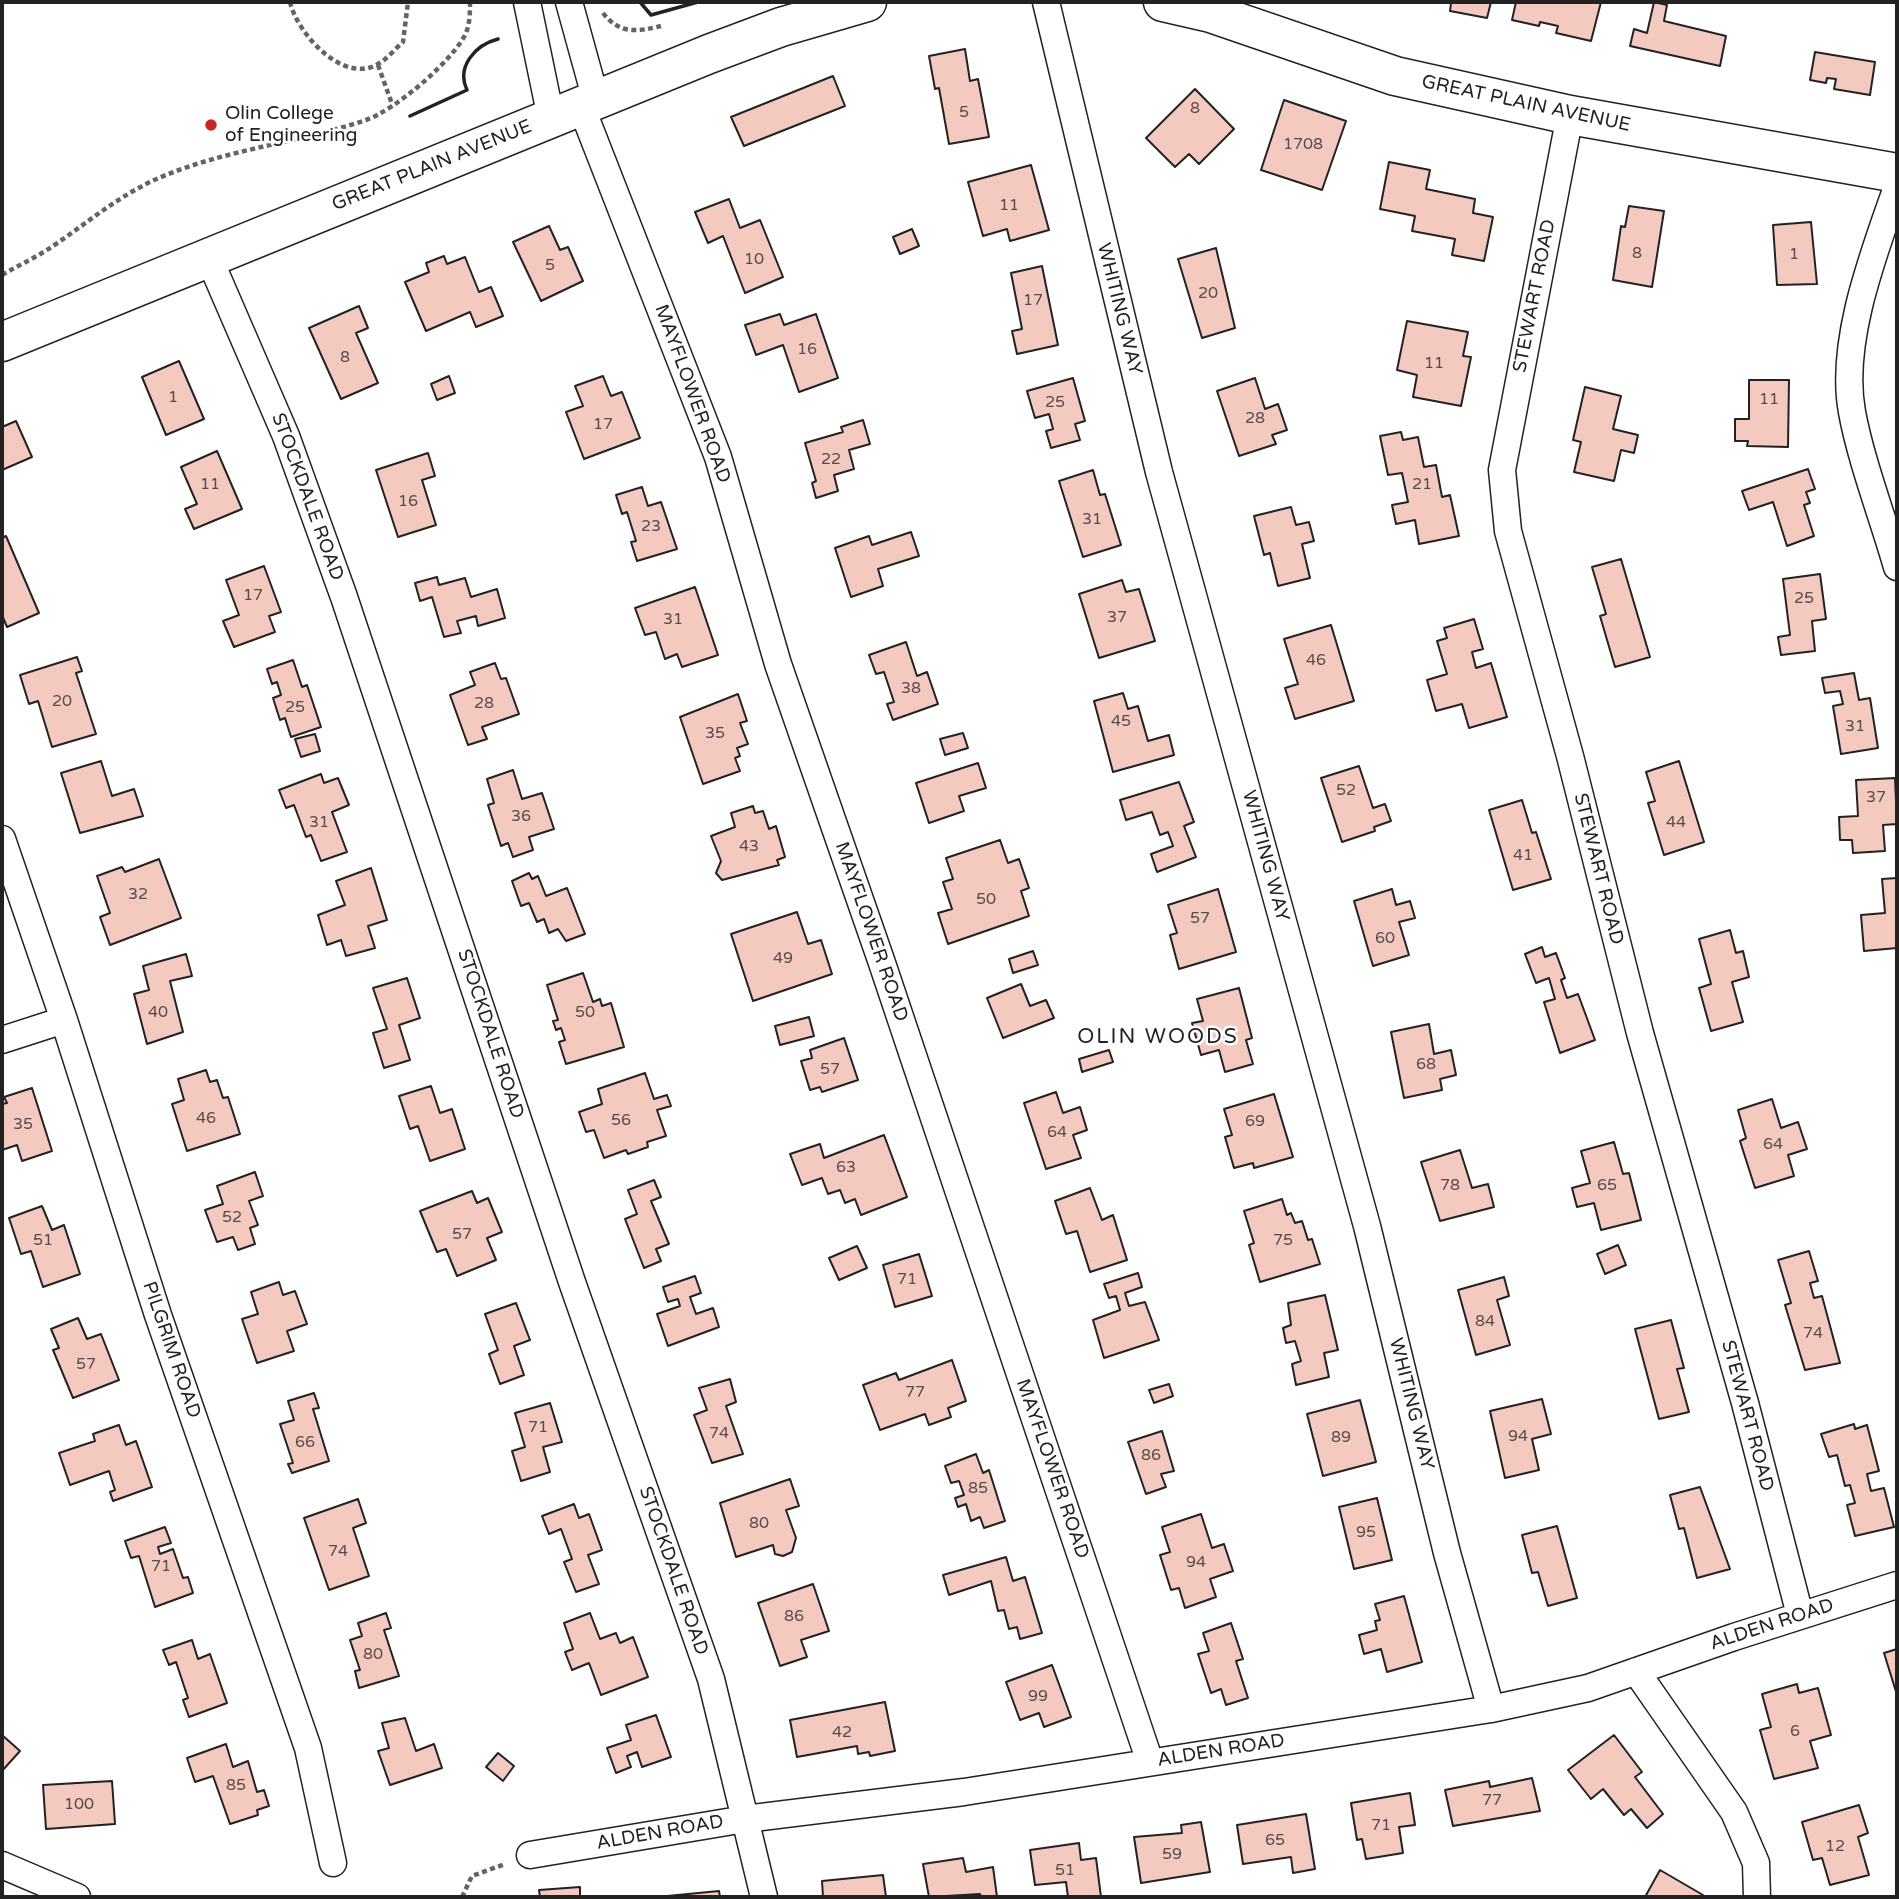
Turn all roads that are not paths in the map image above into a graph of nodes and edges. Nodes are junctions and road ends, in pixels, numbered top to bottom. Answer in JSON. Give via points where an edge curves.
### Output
{"nodes":[{"id":1,"x":527,"y":2,"type":"edge"},
{"id":2,"x":569,"y":2,"type":"edge"},
{"id":3,"x":867,"y":2,"type":"edge"},
{"id":4,"x":1046,"y":2,"type":"edge"},
{"id":5,"x":1163,"y":2,"type":"edge"},
{"id":6,"x":1213,"y":7,"type":"edge"},
{"id":7,"x":576,"y":108,"type":"junction"},
{"id":8,"x":1570,"y":115,"type":"junction"},
{"id":9,"x":1897,"y":173,"type":"edge"},
{"id":10,"x":1897,"y":187,"type":"edge"},
{"id":11,"x":209,"y":258,"type":"junction"},
{"id":12,"x":2,"y":342,"type":"edge"},
{"id":13,"x":1897,"y":566,"type":"edge"},
{"id":14,"x":2,"y":839,"type":"edge"},
{"id":15,"x":64,"y":1020,"type":"junction"},
{"id":16,"x":2,"y":1040,"type":"edge"},
{"id":17,"x":1897,"y":1585,"type":"edge"},
{"id":18,"x":1800,"y":1615,"type":"junction"},
{"id":19,"x":1636,"y":1671,"type":"junction"},
{"id":20,"x":1491,"y":1709,"type":"junction"},
{"id":21,"x":1150,"y":1762,"type":"junction"},
{"id":22,"x":745,"y":1819,"type":"junction"},
{"id":23,"x":530,"y":1856,"type":"road end"},
{"id":24,"x":333,"y":1863,"type":"dead end"},
{"id":25,"x":2,"y":1865,"type":"edge"},
{"id":26,"x":77,"y":1897,"type":"edge"},
{"id":27,"x":764,"y":1897,"type":"edge"},
{"id":28,"x":1757,"y":1897,"type":"edge"}],
"edges":[{"from":1,"to":7,"type":"street"},
{"from":2,"to":7,"type":"street"},
{"from":3,"to":7,"type":"main road","name":"GREAT PLAIN AVENUE","via":[[781,27]]},
{"from":4,"to":20,"type":"street","name":"WHITING WAY","via":[[1159,472],[1367,1226],[1447,1553]]},
{"from":5,"to":6,"type":"main road","name":"GREAT PLAIN AVENUE"},
{"from":6,"to":8,"type":"main road","name":"GREAT PLAIN AVENUE","via":[[1395,76]]},
{"from":7,"to":11,"type":"main road","name":"GREAT PLAIN AVENUE"},
{"from":7,"to":21,"type":"street","name":"MAYFLOWER ROAD","via":[[718,457],[778,664]]},
{"from":8,"to":9,"type":"main road","name":"GREAT PLAIN AVENUE"},
{"from":8,"to":18,"type":"street","name":"STEWART ROAD","via":[[1502,470],[1508,531]]},
{"from":10,"to":13,"type":"street","via":[[1861,291],[1851,372],[1852,411]]},
{"from":11,"to":12,"type":"main road","name":"GREAT PLAIN AVENUE"},
{"from":11,"to":22,"type":"street","name":"STOCKDALE ROAD","via":[[286,436],[344,597],[572,1282],[711,1679]]},
{"from":14,"to":15,"type":"street","name":"PILGRIM ROAD"},
{"from":15,"to":16,"type":"street"},
{"from":15,"to":24,"type":"street","name":"PILGRIM ROAD","via":[[158,1315],[308,1748]]},
{"from":17,"to":18,"type":"street","name":"ALDEN ROAD"},
{"from":18,"to":19,"type":"street","name":"ALDEN ROAD"},
{"from":19,"to":20,"type":"street","name":"ALDEN ROAD","via":[[1588,1688]]},
{"from":19,"to":28,"type":"street","via":[[1734,1812],[1756,1863]]},
{"from":20,"to":21,"type":"street","name":"ALDEN ROAD"},
{"from":21,"to":22,"type":"street","name":"ALDEN ROAD","via":[[964,1792]]},
{"from":22,"to":23,"type":"street","name":"ALDEN ROAD"},
{"from":22,"to":27,"type":"street","name":"STOCKDALE ROAD"},
{"from":25,"to":26,"type":"street"}]}
